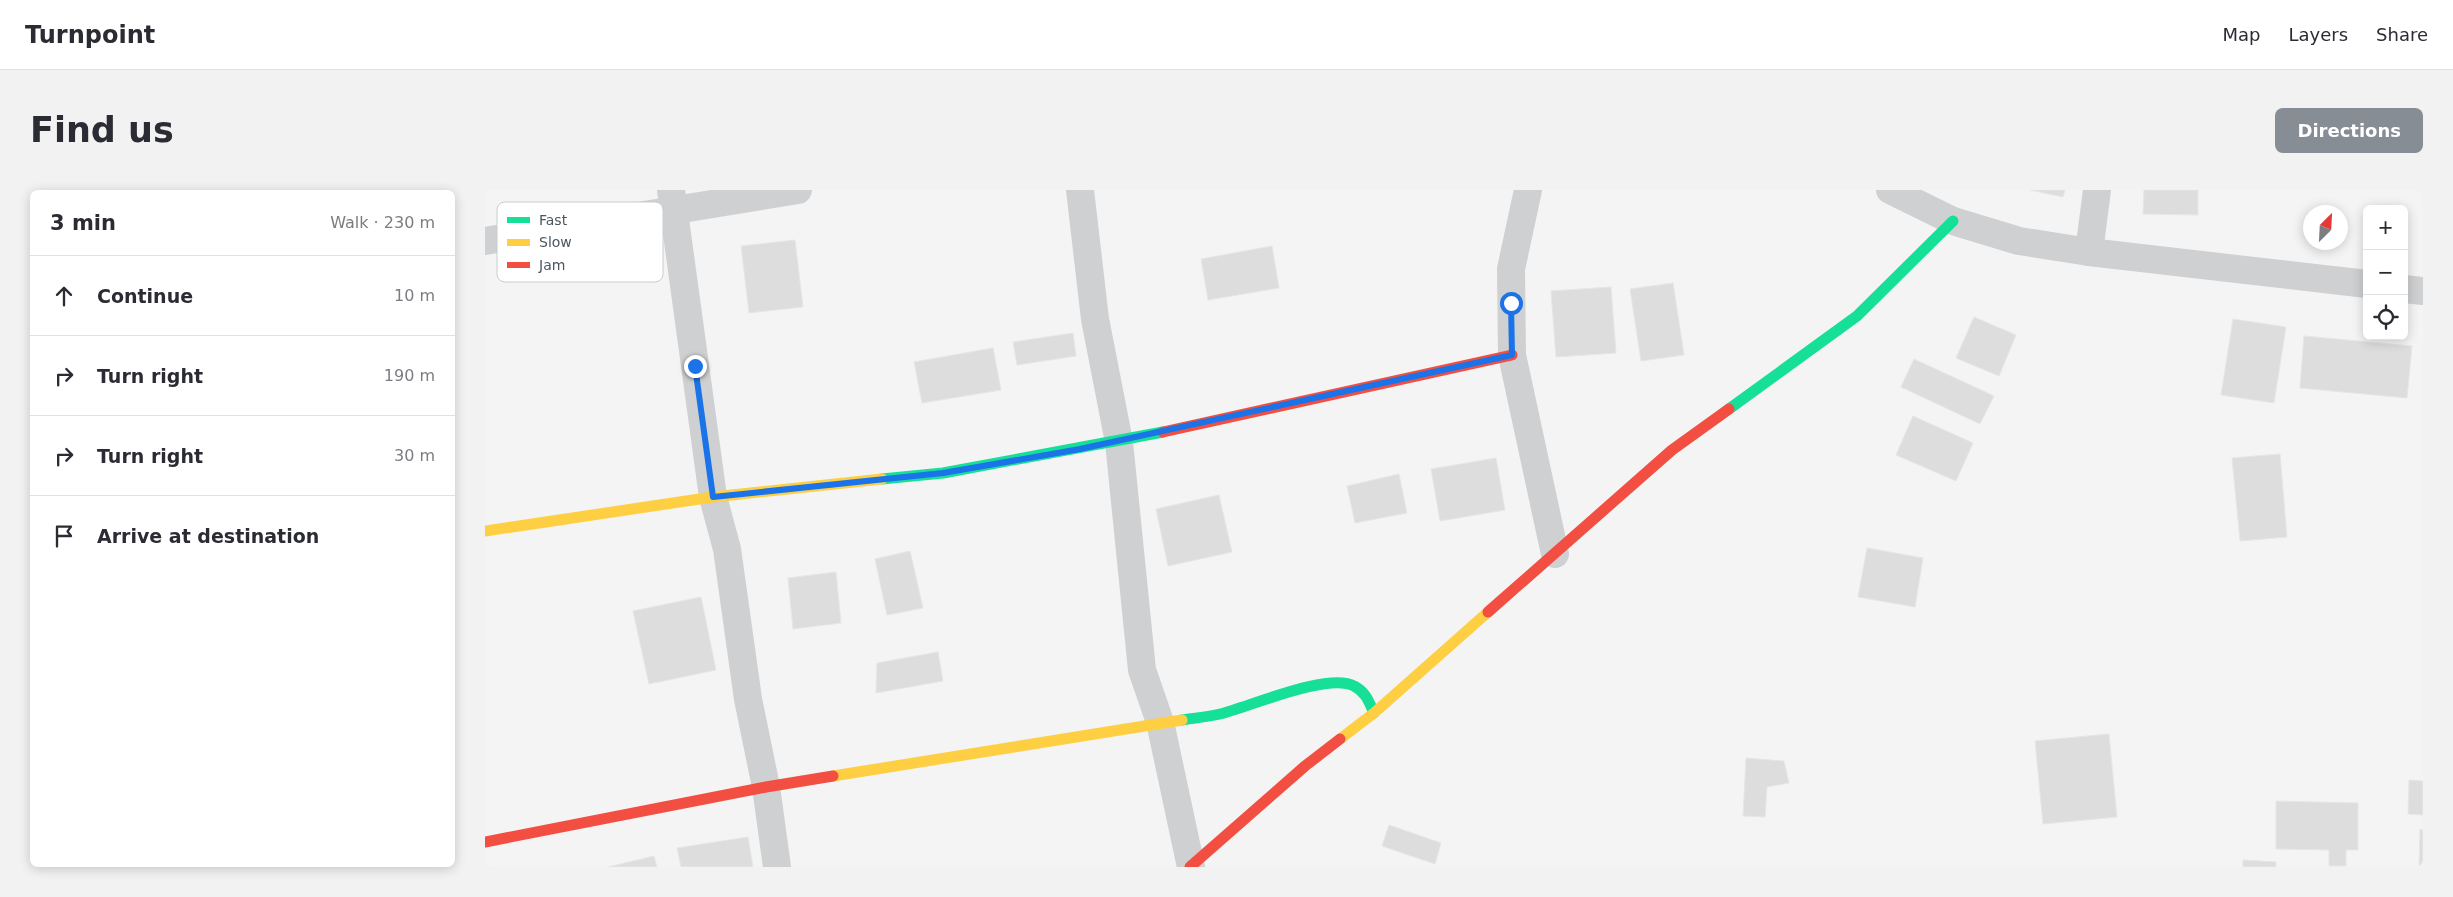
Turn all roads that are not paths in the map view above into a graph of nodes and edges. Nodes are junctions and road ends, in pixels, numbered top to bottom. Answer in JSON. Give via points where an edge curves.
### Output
{"nodes":[{"id":1,"x":798,"y":190,"type":"edge"},
{"id":2,"x":1080,"y":190,"type":"edge"},
{"id":3,"x":1528,"y":190,"type":"edge"},
{"id":4,"x":1890,"y":190,"type":"edge"},
{"id":5,"x":2097,"y":190,"type":"edge"},
{"id":6,"x":673,"y":200,"type":"edge"},
{"id":7,"x":1953,"y":221,"type":"junction"},
{"id":8,"x":2089,"y":252,"type":"junction"},
{"id":9,"x":2363,"y":284,"type":"edge"},
{"id":10,"x":2408,"y":289,"type":"edge"},
{"id":11,"x":2423,"y":291,"type":"edge"},
{"id":12,"x":1512,"y":355,"type":"junction"},
{"id":13,"x":1119,"y":442,"type":"junction"},
{"id":14,"x":713,"y":497,"type":"junction"},
{"id":15,"x":485,"y":531,"type":"edge"},
{"id":16,"x":1555,"y":554,"type":"junction"},
{"id":17,"x":1375,"y":713,"type":"junction"},
{"id":18,"x":1160,"y":722,"type":"junction"},
{"id":19,"x":766,"y":787,"type":"junction"},
{"id":20,"x":485,"y":842,"type":"edge"},
{"id":21,"x":777,"y":867,"type":"edge"},
{"id":22,"x":1190,"y":867,"type":"edge"}],
"edges":[{"from":1,"to":6,"type":"street"},
{"from":2,"to":13,"type":"street","via":[[1095,319]]},
{"from":3,"to":12,"type":"street","via":[[1511,268]]},
{"from":4,"to":7,"type":"street"},
{"from":5,"to":8,"type":"street"},
{"from":6,"to":14,"type":"street"},
{"from":7,"to":8,"type":"street","via":[[2019,241]]},
{"from":7,"to":16,"type":"street","via":[[1857,316],[1672,450]]},
{"from":8,"to":9,"type":"street"},
{"from":10,"to":11,"type":"street"},
{"from":12,"to":13,"type":"street"},
{"from":12,"to":16,"type":"street"},
{"from":13,"to":14,"type":"street","via":[[943,473]]},
{"from":13,"to":18,"type":"street","via":[[1142,670]]},
{"from":14,"to":15,"type":"street"},
{"from":14,"to":19,"type":"street","via":[[727,549],[748,699]]},
{"from":16,"to":17,"type":"street"},
{"from":17,"to":18,"type":"street","via":[[1360,690],[1337,682],[1299,689],[1220,714]]},
{"from":17,"to":22,"type":"street","via":[[1305,766]]},
{"from":18,"to":19,"type":"street"},
{"from":18,"to":22,"type":"street"},
{"from":19,"to":20,"type":"street"},
{"from":19,"to":21,"type":"street"}]}
